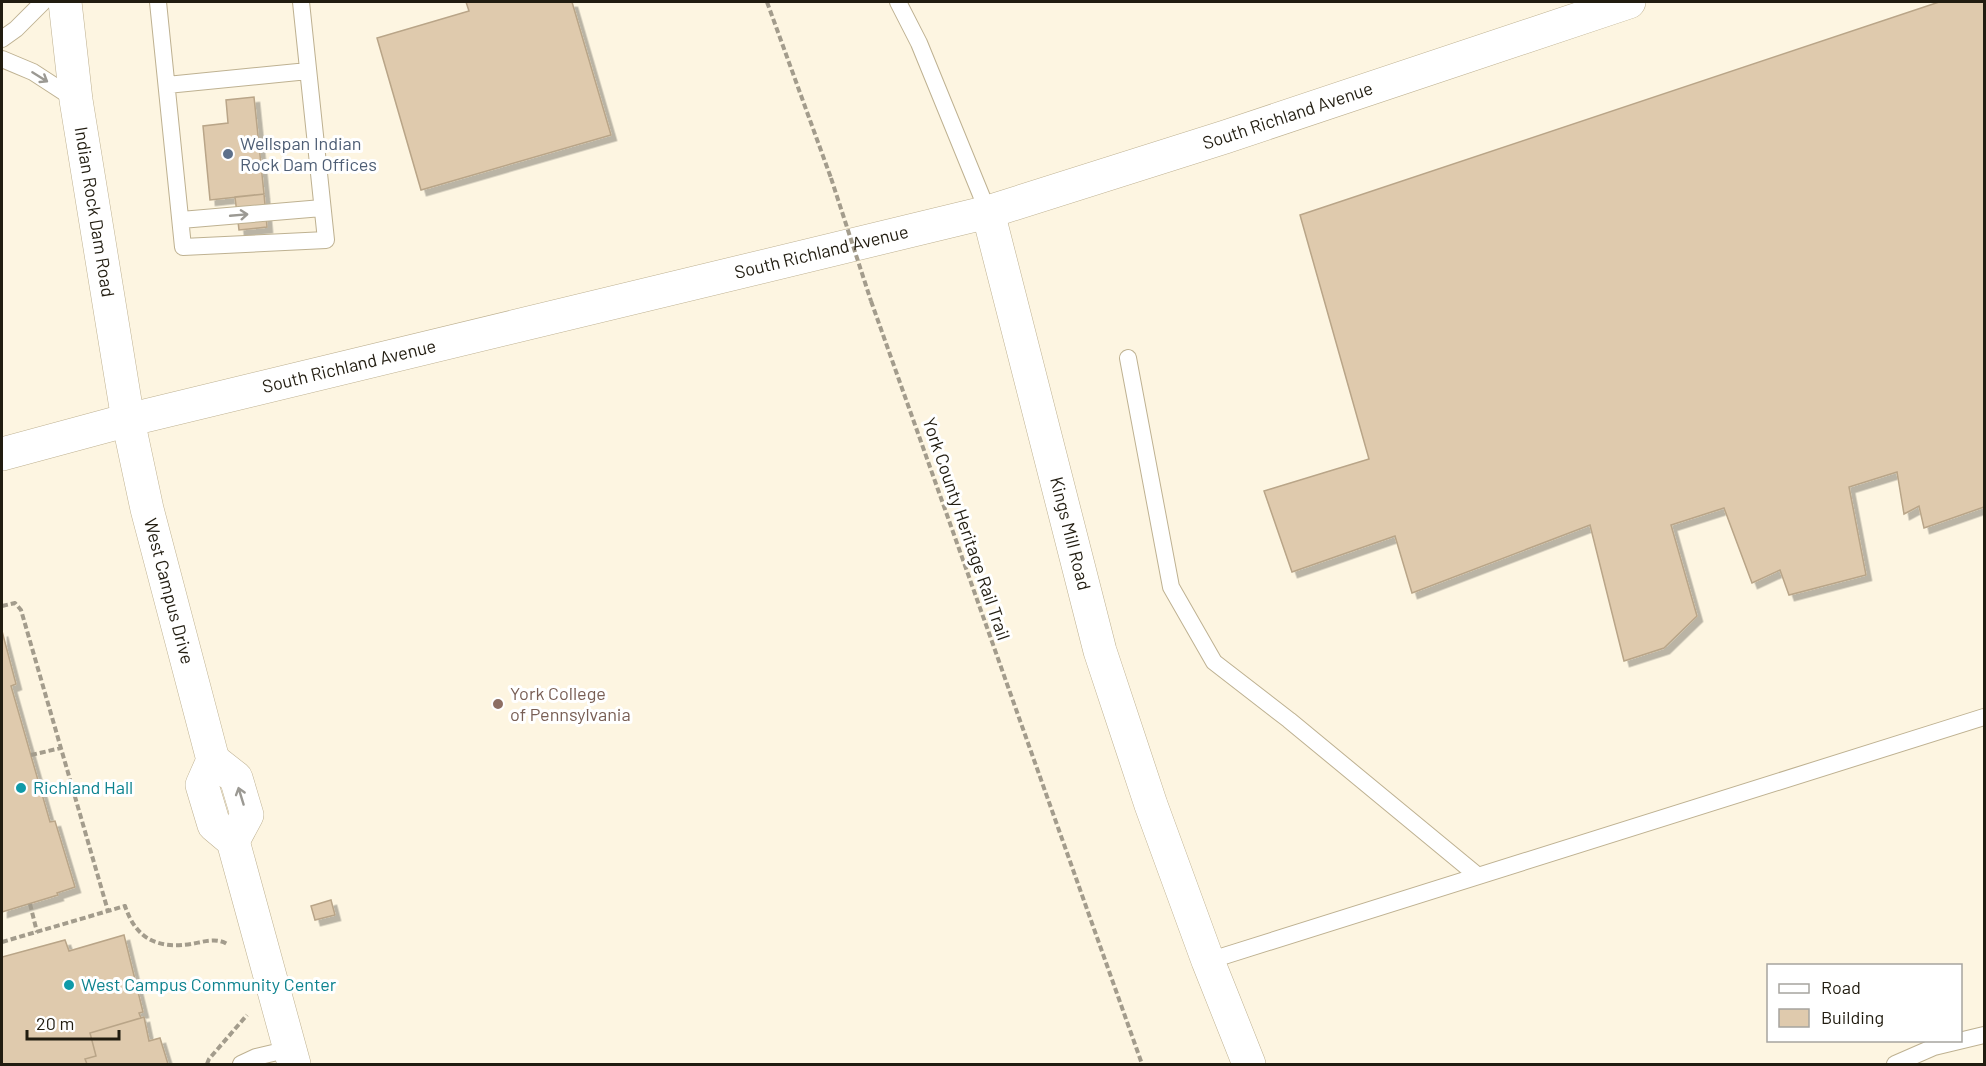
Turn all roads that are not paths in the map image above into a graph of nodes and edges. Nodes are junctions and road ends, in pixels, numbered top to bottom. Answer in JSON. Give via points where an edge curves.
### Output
{"nodes":[{"id":1,"x":43,"y":2,"type":"edge"},
{"id":2,"x":65,"y":2,"type":"edge"},
{"id":3,"x":158,"y":2,"type":"edge"},
{"id":4,"x":301,"y":2,"type":"edge"},
{"id":5,"x":898,"y":2,"type":"edge"},
{"id":6,"x":1629,"y":2,"type":"edge"},
{"id":7,"x":2,"y":39,"type":"edge"},
{"id":8,"x":2,"y":59,"type":"edge"},
{"id":9,"x":308,"y":71,"type":"junction"},
{"id":10,"x":167,"y":84,"type":"junction"},
{"id":11,"x":76,"y":100,"type":"junction"},
{"id":12,"x":322,"y":208,"type":"junction"},
{"id":13,"x":988,"y":213,"type":"junction"},
{"id":14,"x":181,"y":220,"type":"junction"},
{"id":15,"x":1128,"y":358,"type":"dead end"},
{"id":16,"x":128,"y":420,"type":"junction"},
{"id":17,"x":2,"y":454,"type":"edge"},
{"id":18,"x":1984,"y":717,"type":"edge"},
{"id":19,"x":1478,"y":876,"type":"junction"},
{"id":20,"x":1208,"y":961,"type":"junction"},
{"id":21,"x":1984,"y":1035,"type":"edge"},
{"id":22,"x":1962,"y":1040,"type":"edge"},
{"id":23,"x":1955,"y":1042,"type":"edge"},
{"id":24,"x":292,"y":1057,"type":"edge"},
{"id":25,"x":241,"y":1065,"type":"edge"},
{"id":26,"x":1249,"y":1065,"type":"edge"},
{"id":27,"x":1895,"y":1065,"type":"edge"}],
"edges":[{"from":1,"to":7,"type":"lane"},
{"from":2,"to":11,"type":"street","name":"Indian Rock Dam Road"},
{"from":3,"to":10,"type":"lane"},
{"from":4,"to":9,"type":"lane"},
{"from":5,"to":13,"type":"lane","name":"Kings Mill Road","via":[[919,43]]},
{"from":6,"to":13,"type":"street","name":"South Richland Avenue"},
{"from":8,"to":11,"type":"lane","one_way":true,"via":[[33,72]]},
{"from":9,"to":10,"type":"lane"},
{"from":9,"to":12,"type":"lane"},
{"from":10,"to":14,"type":"lane"},
{"from":11,"to":16,"type":"street","name":"Indian Rock Dam Road"},
{"from":14,"to":12,"type":"lane","one_way":true},
{"from":12,"to":14,"type":"lane","via":[[326,240],[183,247]]},
{"from":13,"to":16,"type":"street","name":"South Richland Avenue"},
{"from":13,"to":20,"type":"street","name":"Kings Mill Road","via":[[1100,651]]},
{"from":15,"to":19,"type":"lane","via":[[1171,587],[1214,662]]},
{"from":16,"to":17,"type":"street","name":"South Richland Avenue"},
{"from":16,"to":24,"type":"street","name":"West Campus Drive","via":[[213,760],[236,778],[247,815],[233,840]]},
{"from":18,"to":19,"type":"lane"},
{"from":19,"to":20,"type":"lane"},
{"from":20,"to":26,"type":"street","name":"Kings Mill Road"},
{"from":21,"to":22,"type":"lane"},
{"from":23,"to":27,"type":"lane"},
{"from":24,"to":25,"type":"lane","via":[[256,1057]]}]}
